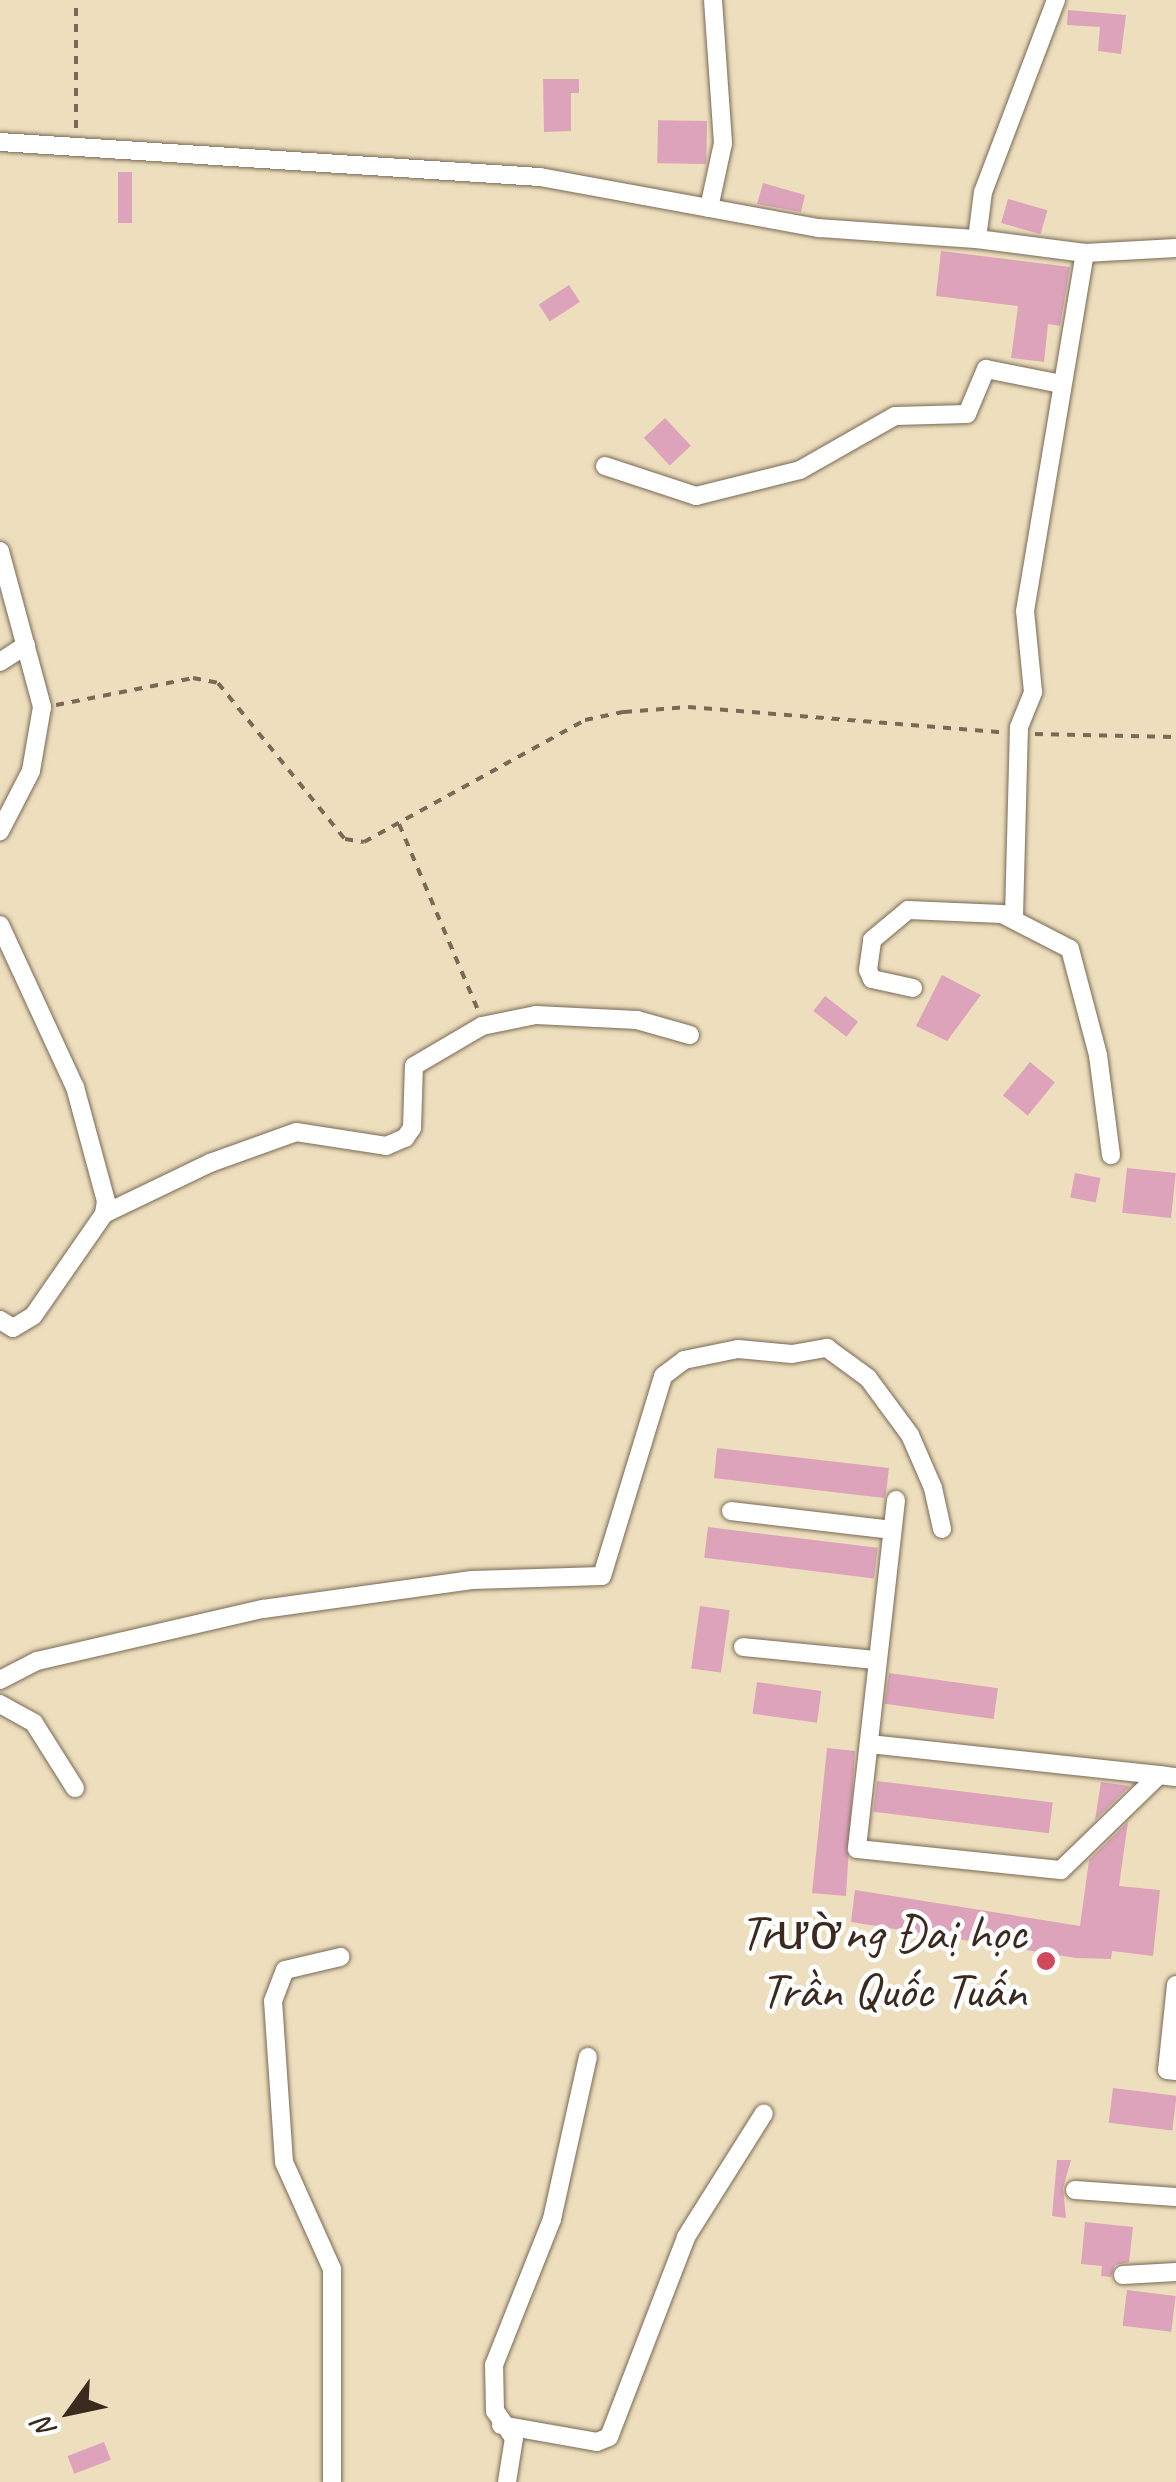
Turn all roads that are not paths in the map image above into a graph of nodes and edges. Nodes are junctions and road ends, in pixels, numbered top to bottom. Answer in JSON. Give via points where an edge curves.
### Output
{"nodes":[{"id":1,"x":713,"y":0,"type":"edge"},
{"id":2,"x":1056,"y":0,"type":"edge"},
{"id":3,"x":0,"y":142,"type":"edge"},
{"id":4,"x":709,"y":208,"type":"junction"},
{"id":5,"x":977,"y":240,"type":"junction"},
{"id":6,"x":1176,"y":248,"type":"edge"},
{"id":7,"x":1085,"y":253,"type":"junction"},
{"id":8,"x":1060,"y":384,"type":"junction"},
{"id":9,"x":605,"y":466,"type":"dead end"},
{"id":10,"x":0,"y":551,"type":"edge"},
{"id":11,"x":26,"y":645,"type":"junction"},
{"id":12,"x":0,"y":662,"type":"edge"},
{"id":13,"x":0,"y":831,"type":"edge"},
{"id":14,"x":1014,"y":917,"type":"junction"},
{"id":15,"x":0,"y":926,"type":"edge"},
{"id":16,"x":913,"y":988,"type":"dead end"},
{"id":17,"x":690,"y":1035,"type":"dead end"},
{"id":18,"x":1111,"y":1155,"type":"dead end"},
{"id":19,"x":104,"y":1214,"type":"junction"},
{"id":20,"x":0,"y":1320,"type":"edge"},
{"id":21,"x":896,"y":1500,"type":"dead end"},
{"id":22,"x":731,"y":1510,"type":"dead end"},
{"id":23,"x":942,"y":1529,"type":"dead end"},
{"id":24,"x":892,"y":1530,"type":"junction"},
{"id":25,"x":743,"y":1647,"type":"dead end"},
{"id":26,"x":876,"y":1660,"type":"junction"},
{"id":27,"x":0,"y":1680,"type":"edge"},
{"id":28,"x":0,"y":1704,"type":"edge"},
{"id":29,"x":869,"y":1744,"type":"junction"},
{"id":30,"x":1167,"y":1776,"type":"edge"},
{"id":31,"x":76,"y":1788,"type":"dead end"},
{"id":32,"x":340,"y":1956,"type":"dead end"},
{"id":33,"x":1176,"y":1985,"type":"edge"},
{"id":34,"x":588,"y":2057,"type":"dead end"},
{"id":35,"x":1176,"y":2071,"type":"edge"},
{"id":36,"x":764,"y":2114,"type":"dead end"},
{"id":37,"x":1075,"y":2190,"type":"dead end"},
{"id":38,"x":1176,"y":2197,"type":"edge"},
{"id":39,"x":1176,"y":2272,"type":"edge"},
{"id":40,"x":1123,"y":2275,"type":"dead end"},
{"id":41,"x":501,"y":2425,"type":"junction"},
{"id":42,"x":332,"y":2482,"type":"edge"},
{"id":43,"x":507,"y":2482,"type":"edge"}],
"edges":[{"from":1,"to":4,"type":"street","via":[[723,143]]},
{"from":2,"to":5,"type":"street","via":[[983,192]]},
{"from":3,"to":4,"type":"street","via":[[540,177]]},
{"from":4,"to":5,"type":"street","via":[[819,228]]},
{"from":5,"to":7,"type":"street"},
{"from":6,"to":7,"type":"street"},
{"from":7,"to":8,"type":"street"},
{"from":8,"to":9,"type":"street","via":[[986,369],[967,414],[896,416],[800,470],[696,496]]},
{"from":8,"to":14,"type":"street","via":[[1026,611],[1033,692],[1018,733]]},
{"from":10,"to":11,"type":"street"},
{"from":11,"to":12,"type":"street"},
{"from":11,"to":13,"type":"street","via":[[42,708],[31,771]]},
{"from":14,"to":16,"type":"street","via":[[923,908],[902,913],[872,940],[868,970],[872,978]]},
{"from":14,"to":18,"type":"street","via":[[1064,945],[1076,960]]},
{"from":15,"to":19,"type":"street","via":[[76,1087]]},
{"from":17,"to":19,"type":"street","via":[[637,1020],[536,1015],[482,1026],[414,1066],[412,1128],[405,1138],[386,1146],[296,1132],[210,1163]]},
{"from":19,"to":20,"type":"street","via":[[32,1316],[13,1328]]},
{"from":21,"to":24,"type":"street"},
{"from":22,"to":24,"type":"street"},
{"from":23,"to":27,"type":"street","via":[[910,1435],[868,1378],[827,1348],[792,1354],[738,1349],[684,1360],[664,1376],[602,1576],[472,1580],[263,1609],[47,1659]]},
{"from":24,"to":26,"type":"street"},
{"from":25,"to":26,"type":"street"},
{"from":26,"to":29,"type":"street"},
{"from":28,"to":31,"type":"street","via":[[34,1724]]},
{"from":29,"to":30,"type":"street"},
{"from":29,"to":30,"type":"street","via":[[858,1849],[876,1851],[1062,1870]]},
{"from":32,"to":42,"type":"street","via":[[285,1970],[274,2001],[280,2143],[294,2194],[332,2268]]},
{"from":33,"to":35,"type":"street","via":[[1167,2070]]},
{"from":34,"to":41,"type":"street","via":[[552,2219],[494,2365]]},
{"from":36,"to":41,"type":"street","via":[[686,2237],[608,2437],[597,2442]]},
{"from":37,"to":38,"type":"street"},
{"from":39,"to":40,"type":"street"},
{"from":41,"to":43,"type":"street","via":[[514,2438]]}]}
